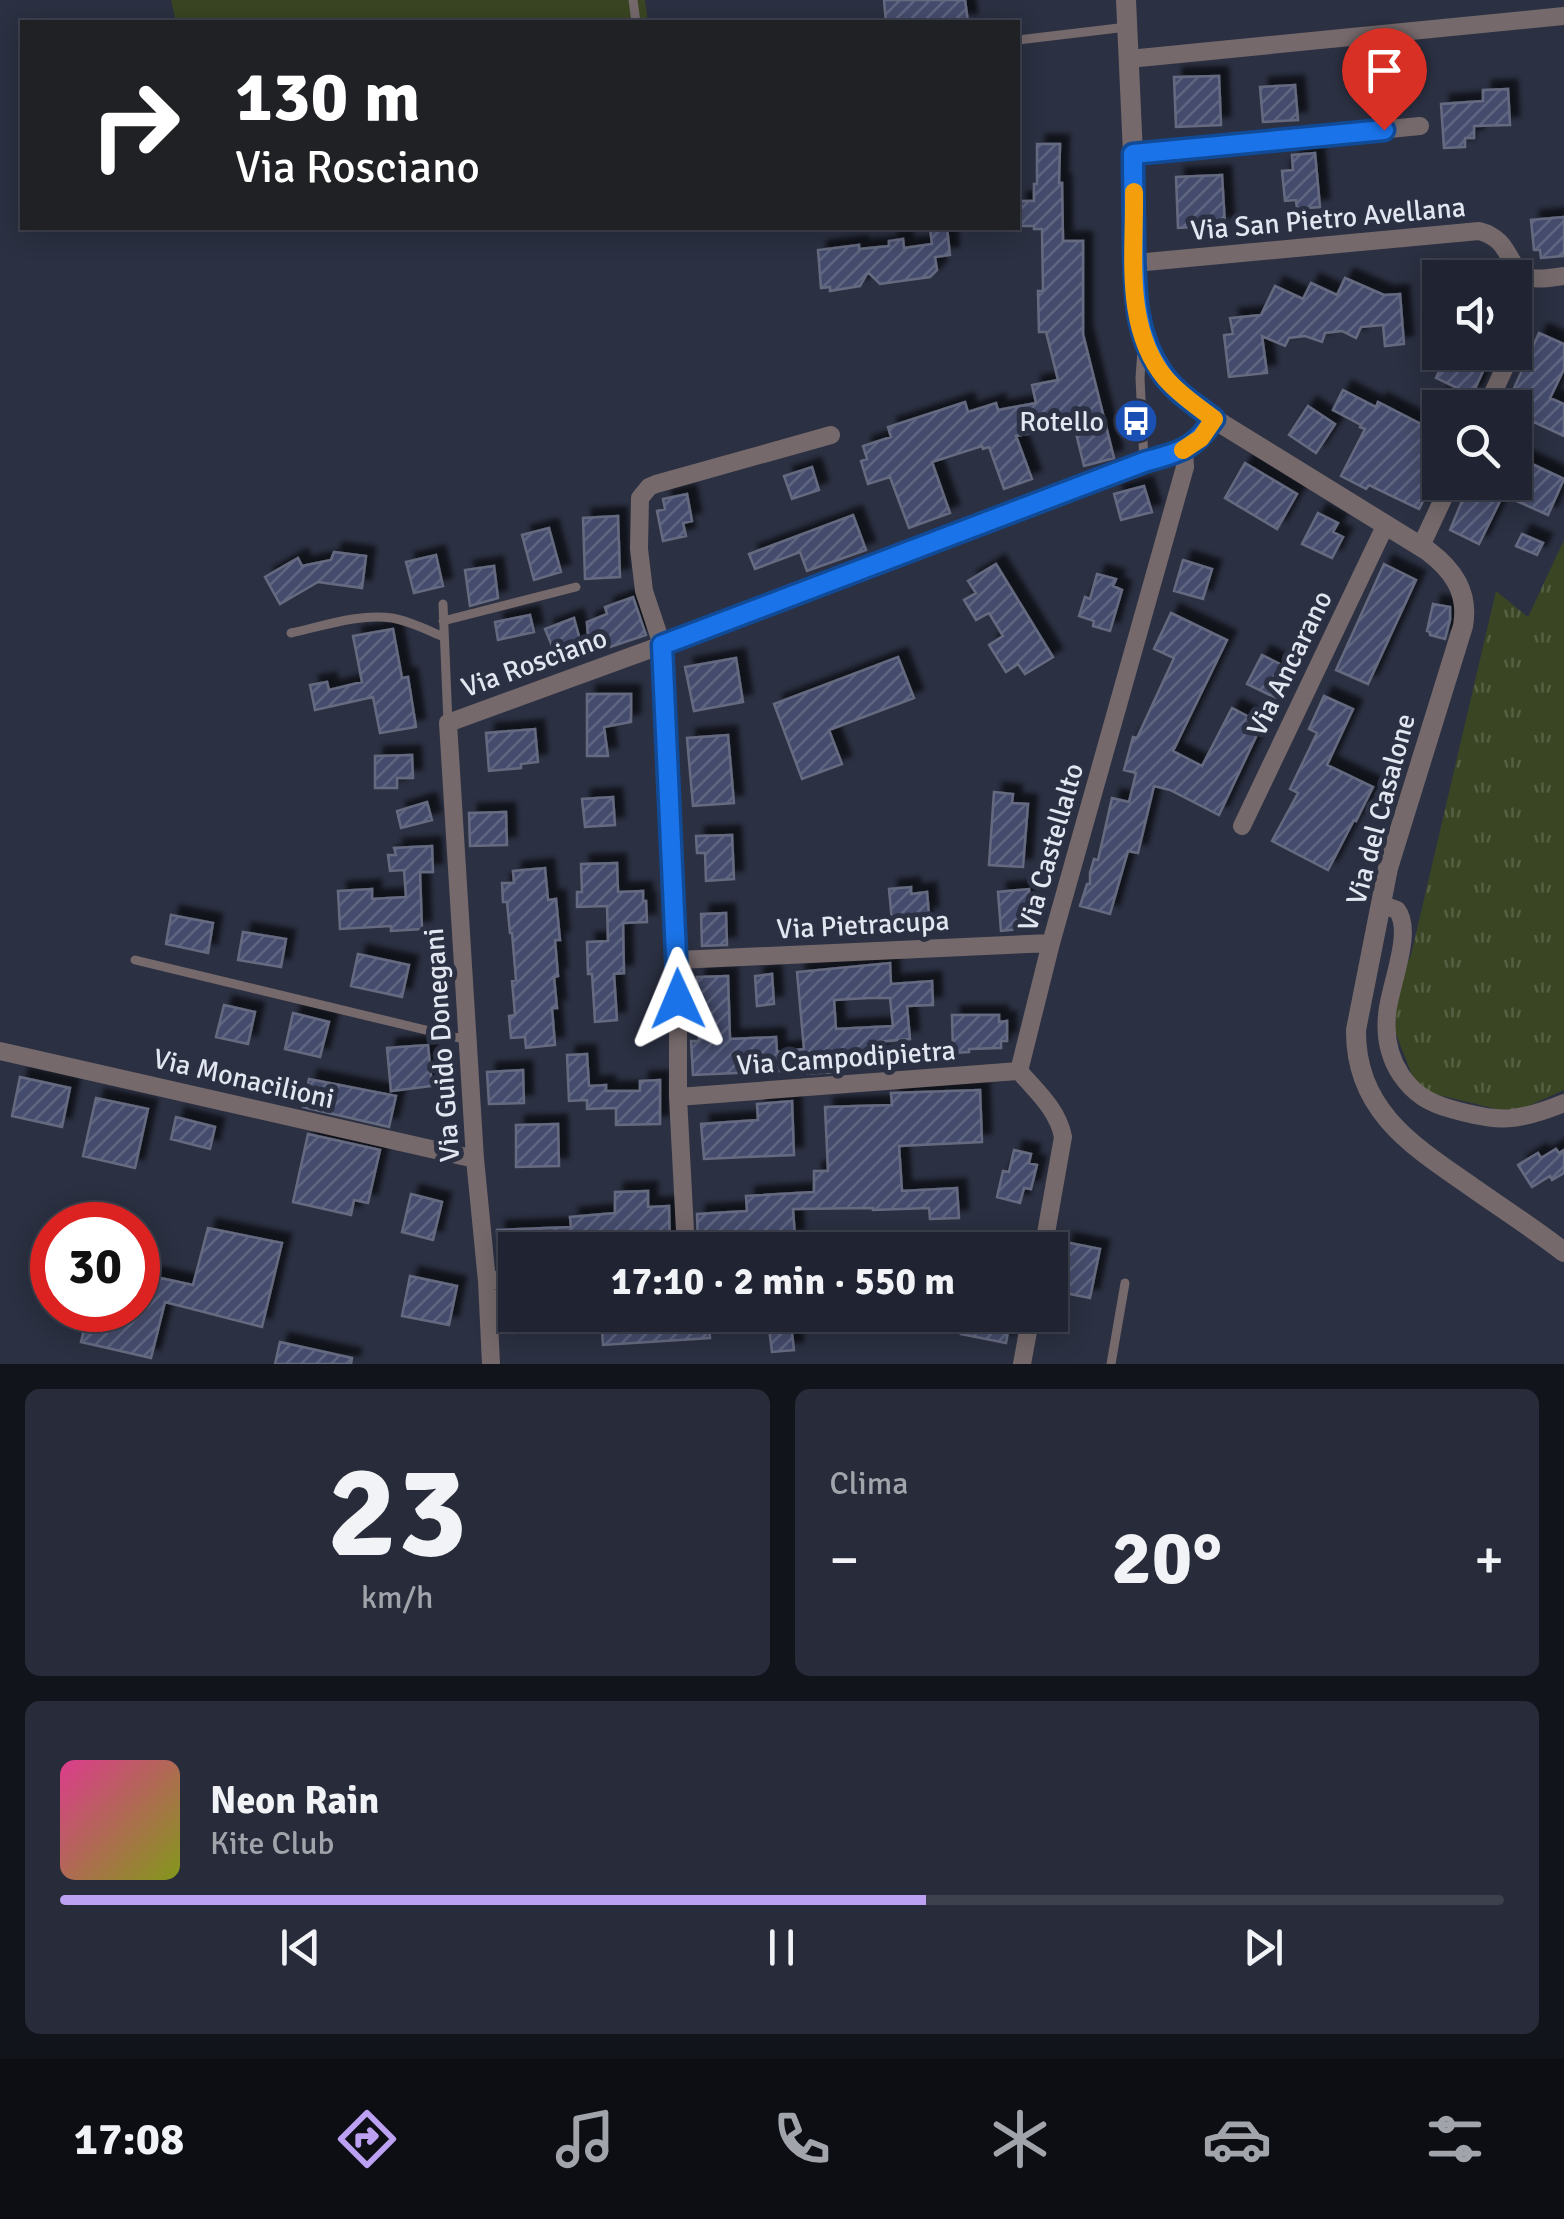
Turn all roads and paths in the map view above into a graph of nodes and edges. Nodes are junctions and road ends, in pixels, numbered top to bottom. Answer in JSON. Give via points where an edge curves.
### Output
{"nodes":[{"id":1,"x":1126,"y":0,"type":"edge"},
{"id":2,"x":1564,"y":16,"type":"edge"},
{"id":3,"x":1127,"y":27,"type":"junction"},
{"id":4,"x":1020,"y":40,"type":"edge"},
{"id":5,"x":1129,"y":58,"type":"junction"},
{"id":6,"x":1420,"y":126,"type":"dead end"},
{"id":7,"x":1133,"y":154,"type":"junction"},
{"id":8,"x":1135,"y":263,"type":"junction"},
{"id":9,"x":1564,"y":276,"type":"edge"},
{"id":10,"x":1144,"y":336,"type":"junction"},
{"id":11,"x":1214,"y":419,"type":"junction"},
{"id":12,"x":831,"y":436,"type":"dead end"},
{"id":13,"x":1184,"y":450,"type":"junction"},
{"id":14,"x":1144,"y":462,"type":"junction"},
{"id":15,"x":1443,"y":500,"type":"edge"},
{"id":16,"x":1386,"y":524,"type":"junction"},
{"id":17,"x":1421,"y":546,"type":"junction"},
{"id":18,"x":576,"y":588,"type":"dead end"},
{"id":19,"x":442,"y":604,"type":"dead end"},
{"id":20,"x":444,"y":621,"type":"junction"},
{"id":21,"x":291,"y":633,"type":"dead end"},
{"id":22,"x":444,"y":637,"type":"junction"},
{"id":23,"x":662,"y":645,"type":"junction"},
{"id":24,"x":448,"y":723,"type":"junction"},
{"id":25,"x":1242,"y":826,"type":"dead end"},
{"id":26,"x":1380,"y":904,"type":"junction"},
{"id":27,"x":1052,"y":943,"type":"junction"},
{"id":28,"x":134,"y":960,"type":"dead end"},
{"id":29,"x":678,"y":960,"type":"junction"},
{"id":30,"x":468,"y":1040,"type":"junction"},
{"id":31,"x":0,"y":1051,"type":"edge"},
{"id":32,"x":1020,"y":1071,"type":"junction"},
{"id":33,"x":678,"y":1097,"type":"junction"},
{"id":34,"x":1564,"y":1103,"type":"edge"},
{"id":35,"x":475,"y":1159,"type":"junction"},
{"id":36,"x":685,"y":1232,"type":"edge"},
{"id":37,"x":1046,"y":1232,"type":"edge"},
{"id":38,"x":1564,"y":1252,"type":"edge"},
{"id":39,"x":498,"y":1279,"type":"edge"},
{"id":40,"x":487,"y":1280,"type":"junction"},
{"id":41,"x":1126,"y":1283,"type":"dead end"},
{"id":42,"x":1028,"y":1332,"type":"edge"},
{"id":43,"x":492,"y":1364,"type":"edge"},
{"id":44,"x":1022,"y":1364,"type":"edge"},
{"id":45,"x":1110,"y":1364,"type":"edge"}],
"edges":[{"from":1,"to":3,"type":"street","name":"Via del Casalone"},
{"from":2,"to":5,"type":"street"},
{"from":3,"to":4,"type":"lane"},
{"from":3,"to":5,"type":"street","name":"Via del Casalone"},
{"from":5,"to":7,"type":"street","name":"Via del Casalone"},
{"from":6,"to":7,"type":"street"},
{"from":7,"to":8,"type":"street","name":"Via del Casalone"},
{"from":8,"to":9,"type":"street","name":"Via San Pietro Avellana","via":[[1479,231],[1502,243],[1526,276]]},
{"from":8,"to":10,"type":"street","name":"Via del Casalone"},
{"from":10,"to":11,"type":"street","name":"Via del Casalone","via":[[1164,376]]},
{"from":10,"to":14,"type":"lane"},
{"from":11,"to":13,"type":"street"},
{"from":11,"to":16,"type":"street","name":"Via del Casalone"},
{"from":12,"to":23,"type":"street","via":[[644,492],[639,567]]},
{"from":13,"to":14,"type":"street","name":"Via Rosciano"},
{"from":13,"to":27,"type":"street","name":"Via Castellalto","via":[[1185,467]]},
{"from":14,"to":23,"type":"street","name":"Via Rosciano"},
{"from":15,"to":17,"type":"street"},
{"from":16,"to":17,"type":"street","name":"Via del Casalone"},
{"from":16,"to":25,"type":"street","name":"Via Ancarano"},
{"from":17,"to":26,"type":"street","name":"Via del Casalone","via":[[1456,580],[1464,619]]},
{"from":18,"to":20,"type":"lane"},
{"from":19,"to":20,"type":"lane"},
{"from":20,"to":22,"type":"lane"},
{"from":21,"to":22,"type":"lane","via":[[378,616]]},
{"from":22,"to":24,"type":"lane"},
{"from":23,"to":24,"type":"street","name":"Via Rosciano"},
{"from":23,"to":29,"type":"street"},
{"from":24,"to":30,"type":"street","name":"Via Guido Donegani"},
{"from":26,"to":34,"type":"street","via":[[1404,921],[1386,1030],[1392,1058],[1410,1088],[1441,1106],[1498,1119]]},
{"from":26,"to":38,"type":"street","name":"Via del Casalone","via":[[1356,1030],[1370,1093],[1416,1148]]},
{"from":27,"to":29,"type":"street","name":"Via Pietracupa"},
{"from":27,"to":32,"type":"street","name":"Via Castellalto"},
{"from":28,"to":30,"type":"lane"},
{"from":29,"to":33,"type":"street"},
{"from":30,"to":35,"type":"street","name":"Via Guido Donegani"},
{"from":31,"to":35,"type":"street","name":"Via Monacilioni"},
{"from":32,"to":33,"type":"street","name":"Via Campodipietra"},
{"from":32,"to":37,"type":"street","via":[[1051,1108],[1063,1137]]},
{"from":33,"to":36,"type":"street"},
{"from":35,"to":40,"type":"street","name":"Via Guido Donegani"},
{"from":39,"to":40,"type":"street"},
{"from":40,"to":43,"type":"street","name":"Via Guido Donegani"},
{"from":41,"to":45,"type":"lane"},
{"from":42,"to":44,"type":"street"}]}
